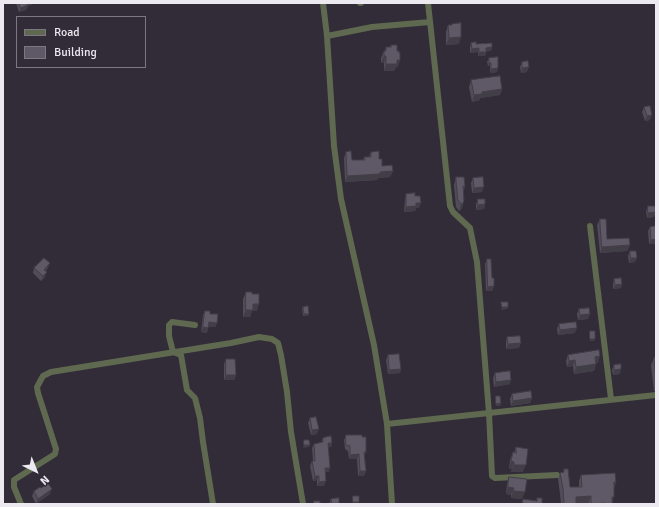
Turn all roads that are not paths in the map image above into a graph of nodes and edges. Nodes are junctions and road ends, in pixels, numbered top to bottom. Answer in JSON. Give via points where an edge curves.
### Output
{"nodes":[{"id":1,"x":323,"y":3,"type":"edge"},
{"id":2,"x":428,"y":3,"type":"edge"},
{"id":3,"x":430,"y":22,"type":"junction"},
{"id":4,"x":327,"y":36,"type":"junction"},
{"id":5,"x":590,"y":226,"type":"dead end"},
{"id":6,"x":195,"y":325,"type":"dead end"},
{"id":7,"x":173,"y":352,"type":"junction"},
{"id":8,"x":656,"y":395,"type":"edge"},
{"id":9,"x":611,"y":399,"type":"junction"},
{"id":10,"x":489,"y":413,"type":"junction"},
{"id":11,"x":387,"y":424,"type":"junction"},
{"id":12,"x":557,"y":475,"type":"dead end"},
{"id":13,"x":21,"y":504,"type":"edge"},
{"id":14,"x":213,"y":504,"type":"edge"},
{"id":15,"x":303,"y":504,"type":"edge"},
{"id":16,"x":392,"y":504,"type":"edge"}],
"edges":[{"from":1,"to":4,"type":"street"},
{"from":2,"to":3,"type":"street"},
{"from":3,"to":4,"type":"street","via":[[372,27]]},
{"from":3,"to":10,"type":"street","via":[[450,206],[470,228],[477,262]]},
{"from":4,"to":11,"type":"street","via":[[334,146],[341,198],[374,345]]},
{"from":5,"to":9,"type":"street"},
{"from":6,"to":7,"type":"street","via":[[172,322],[169,325]]},
{"from":7,"to":13,"type":"street","via":[[52,372],[43,376],[37,387],[38,393],[56,452],[14,480]]},
{"from":7,"to":14,"type":"street","via":[[181,354],[187,390],[195,398],[199,411]]},
{"from":7,"to":15,"type":"street","via":[[259,337],[272,339],[278,343]]},
{"from":8,"to":9,"type":"street"},
{"from":9,"to":10,"type":"street"},
{"from":10,"to":11,"type":"street"},
{"from":10,"to":12,"type":"street","via":[[492,476]]},
{"from":11,"to":16,"type":"street"}]}
